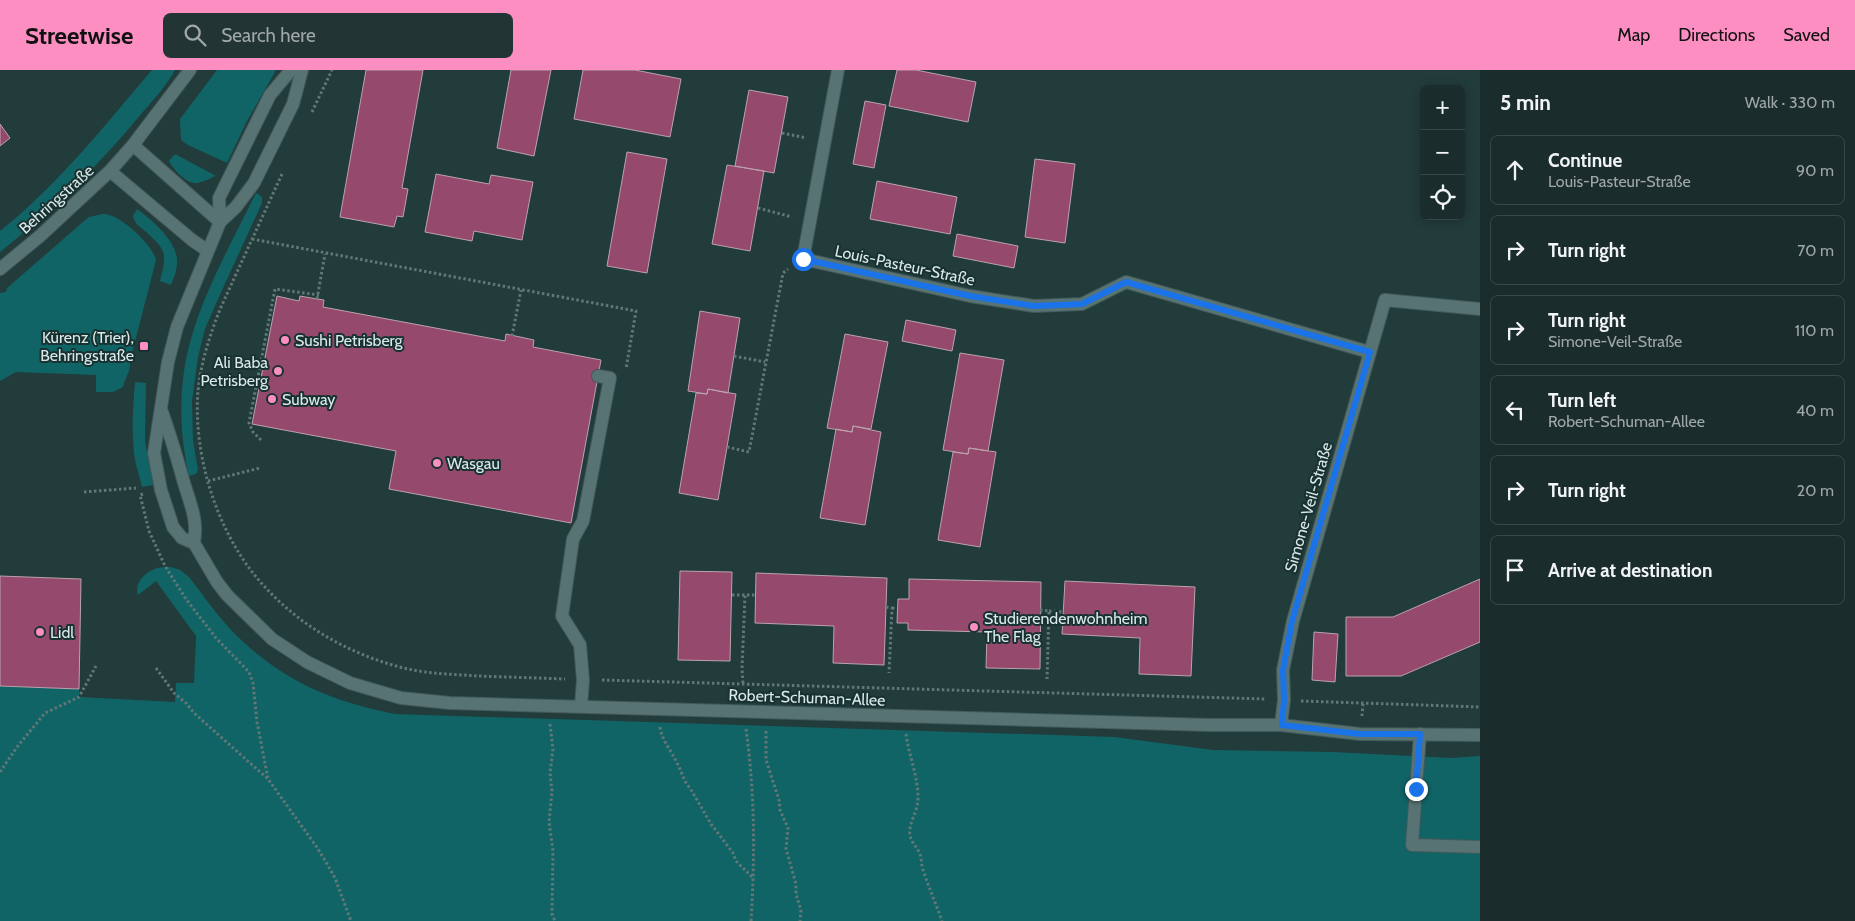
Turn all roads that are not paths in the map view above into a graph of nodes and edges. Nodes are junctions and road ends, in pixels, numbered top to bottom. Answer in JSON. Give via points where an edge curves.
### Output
{"nodes":[{"id":1,"x":190,"y":70,"type":"edge"},
{"id":2,"x":291,"y":70,"type":"edge"},
{"id":3,"x":302,"y":70,"type":"edge"},
{"id":4,"x":838,"y":70,"type":"edge"},
{"id":5,"x":133,"y":145,"type":"junction"},
{"id":6,"x":110,"y":171,"type":"junction"},
{"id":7,"x":220,"y":222,"type":"junction"},
{"id":8,"x":208,"y":251,"type":"junction"},
{"id":9,"x":0,"y":269,"type":"edge"},
{"id":10,"x":1480,"y":309,"type":"edge"},
{"id":11,"x":1370,"y":352,"type":"junction"},
{"id":12,"x":598,"y":376,"type":"dead end"},
{"id":13,"x":161,"y":407,"type":"junction"},
{"id":14,"x":194,"y":543,"type":"junction"},
{"id":15,"x":581,"y":706,"type":"junction"},
{"id":16,"x":1282,"y":725,"type":"junction"},
{"id":17,"x":1420,"y":734,"type":"junction"},
{"id":18,"x":1480,"y":735,"type":"edge"},
{"id":19,"x":1480,"y":847,"type":"edge"}],
"edges":[{"from":1,"to":5,"type":"street","name":"Behringstraße"},
{"from":2,"to":7,"type":"street","name":"Robert-Schuman-Allee","via":[[270,95],[219,198]]},
{"from":3,"to":7,"type":"street","name":"Robert-Schuman-Allee","via":[[293,104],[254,183],[236,208]]},
{"from":4,"to":11,"type":"street","name":"Louis-Pasteur-Straße","via":[[803,259],[970,296],[1034,306],[1082,304],[1126,282]]},
{"from":5,"to":6,"type":"street","name":"Behringstraße"},
{"from":5,"to":7,"type":"street"},
{"from":6,"to":8,"type":"street","name":"Behringstraße"},
{"from":6,"to":9,"type":"street","name":"Behringstraße"},
{"from":7,"to":8,"type":"street","name":"Robert-Schuman-Allee"},
{"from":8,"to":13,"type":"street","name":"Robert-Schuman-Allee","via":[[177,327]]},
{"from":10,"to":11,"type":"street","name":"Simone-Veil-Straße","via":[[1384,300]]},
{"from":11,"to":16,"type":"street","name":"Simone-Veil-Straße","via":[[1292,621],[1283,670]]},
{"from":12,"to":15,"type":"street","via":[[610,378],[583,521],[573,539],[562,616],[580,645]]},
{"from":13,"to":14,"type":"street","name":"Robert-Schuman-Allee","via":[[195,518]]},
{"from":13,"to":14,"type":"street","name":"Robert-Schuman-Allee","via":[[154,452],[161,490],[173,528],[182,538]]},
{"from":14,"to":15,"type":"street","name":"Robert-Schuman-Allee","via":[[222,588],[256,625],[292,654],[335,677],[410,699]]},
{"from":15,"to":16,"type":"street","name":"Robert-Schuman-Allee","via":[[1209,726]]},
{"from":16,"to":17,"type":"street","name":"Robert-Schuman-Allee","via":[[1360,734]]},
{"from":17,"to":18,"type":"street","name":"Robert-Schuman-Allee"},
{"from":17,"to":19,"type":"street","via":[[1412,845]]}]}
